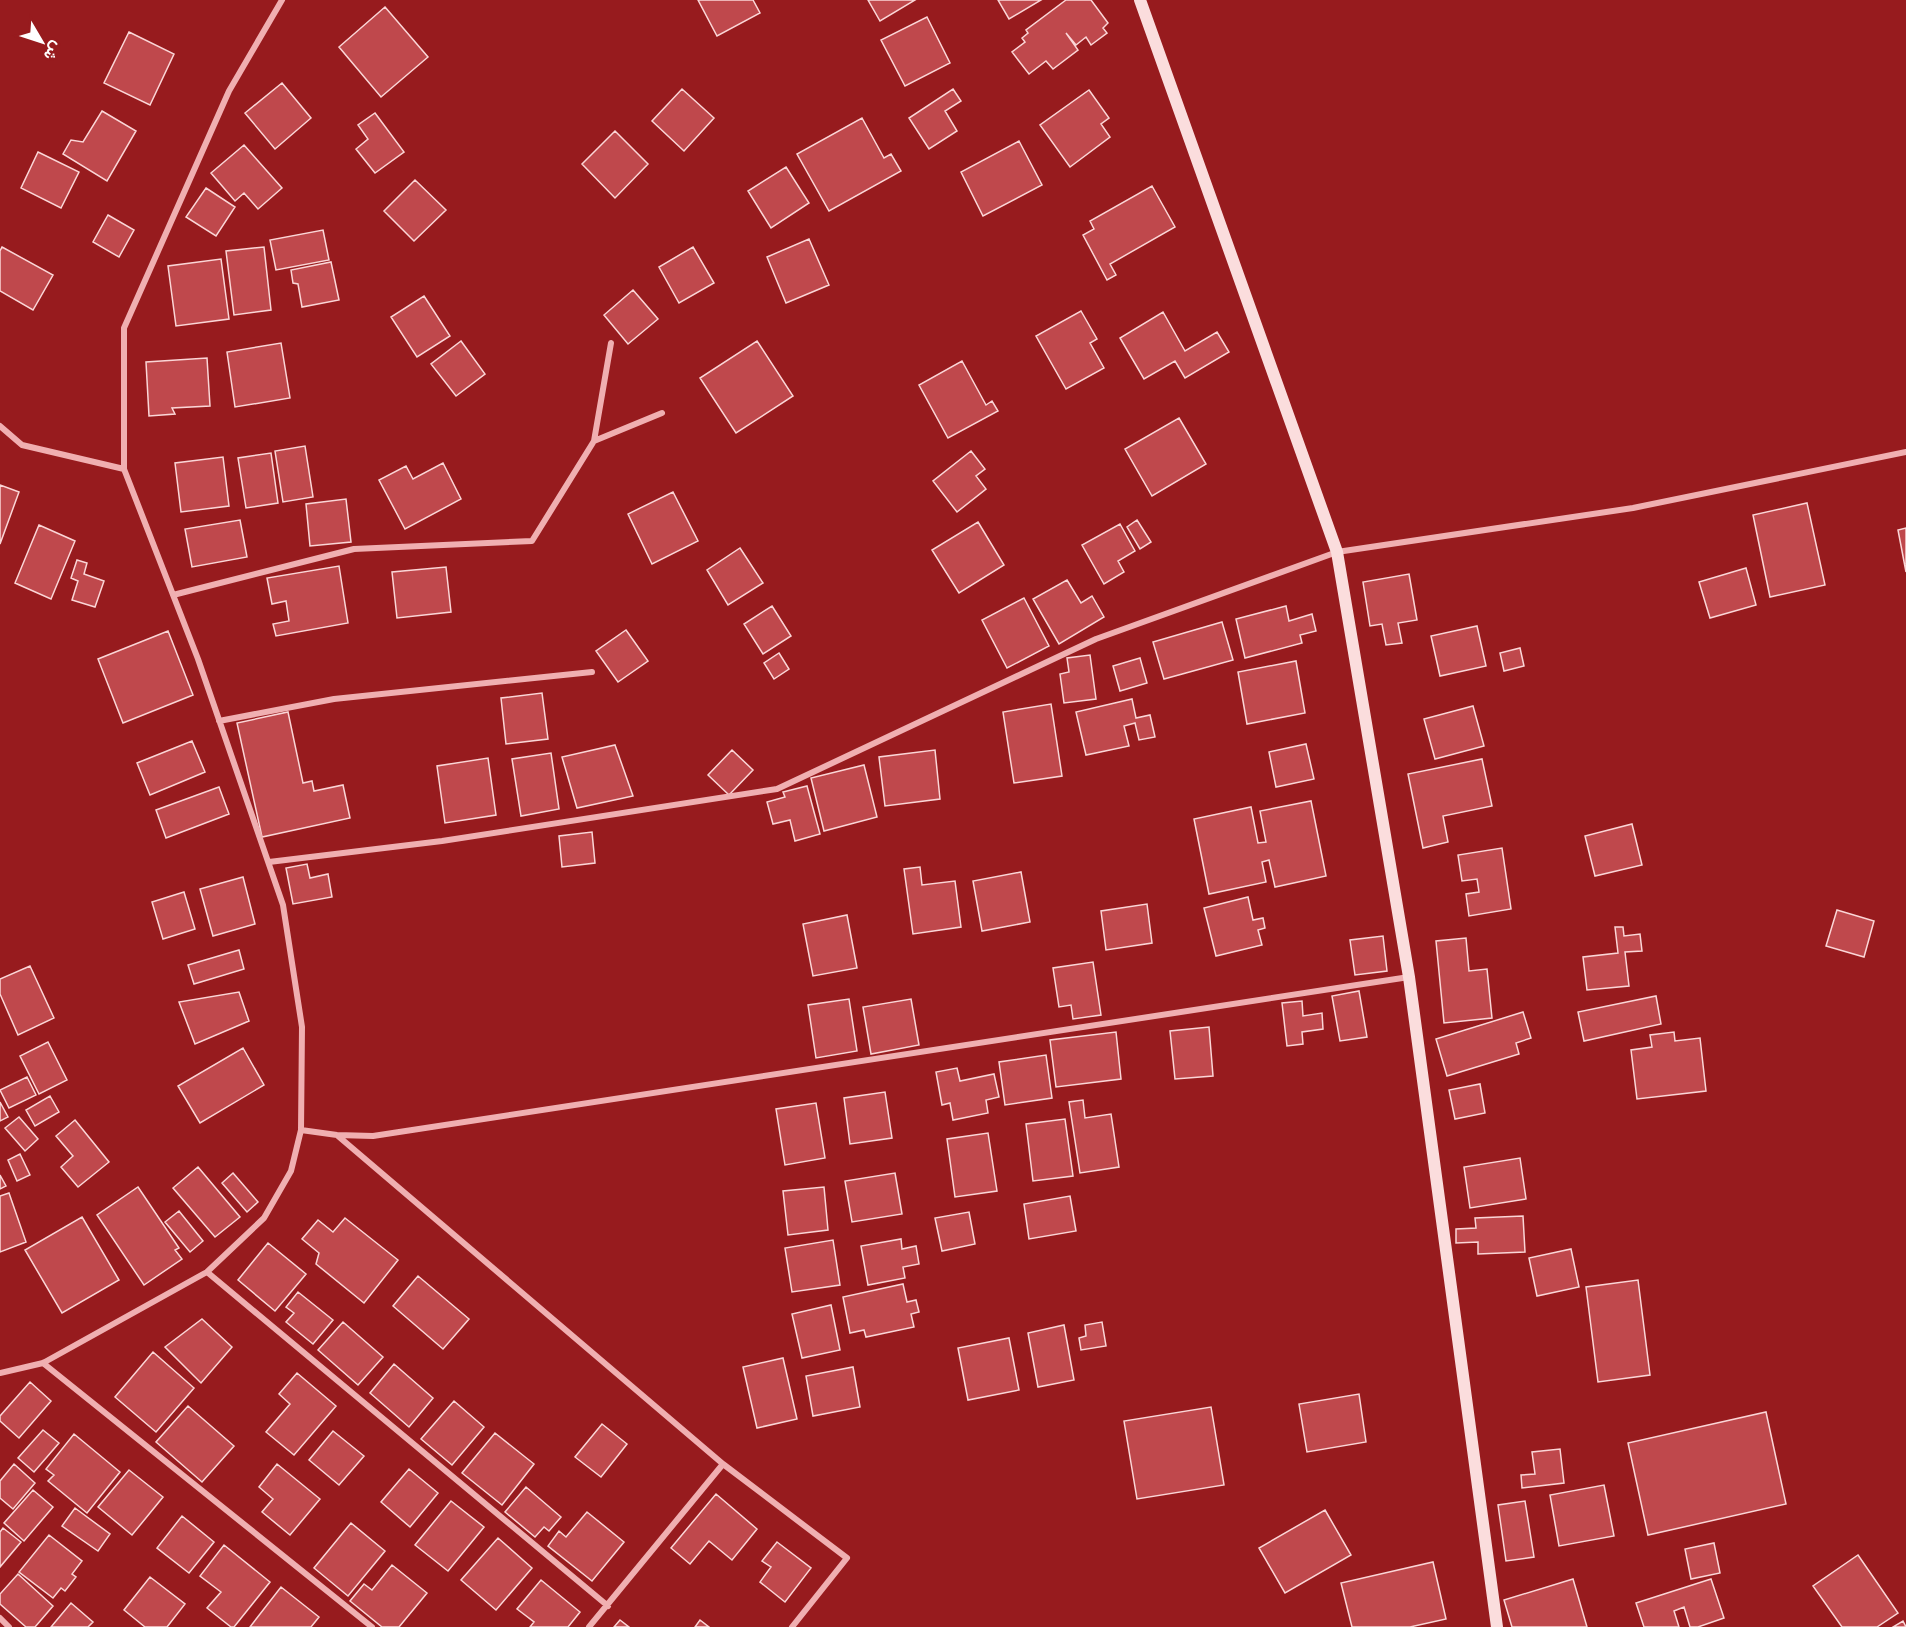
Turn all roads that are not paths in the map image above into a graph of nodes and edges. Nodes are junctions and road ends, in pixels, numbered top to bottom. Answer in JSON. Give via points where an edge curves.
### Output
{"nodes":[{"id":1,"x":282,"y":0,"type":"edge"},
{"id":2,"x":1140,"y":0,"type":"edge"},
{"id":3,"x":611,"y":343,"type":"dead end"},
{"id":4,"x":662,"y":413,"type":"dead end"},
{"id":5,"x":0,"y":426,"type":"edge"},
{"id":6,"x":594,"y":441,"type":"junction"},
{"id":7,"x":1906,"y":452,"type":"edge"},
{"id":8,"x":124,"y":469,"type":"junction"},
{"id":9,"x":1337,"y":552,"type":"junction"},
{"id":10,"x":173,"y":595,"type":"junction"},
{"id":11,"x":592,"y":672,"type":"dead end"},
{"id":12,"x":219,"y":721,"type":"junction"},
{"id":13,"x":269,"y":862,"type":"junction"},
{"id":14,"x":1409,"y":977,"type":"junction"},
{"id":15,"x":301,"y":1130,"type":"junction"},
{"id":16,"x":337,"y":1135,"type":"junction"},
{"id":17,"x":207,"y":1272,"type":"junction"},
{"id":18,"x":43,"y":1363,"type":"junction"},
{"id":19,"x":0,"y":1373,"type":"edge"},
{"id":20,"x":723,"y":1464,"type":"junction"},
{"id":21,"x":608,"y":1606,"type":"junction"},
{"id":22,"x":0,"y":1618,"type":"edge"},
{"id":23,"x":9,"y":1627,"type":"edge"},
{"id":24,"x":372,"y":1627,"type":"edge"},
{"id":25,"x":589,"y":1627,"type":"edge"},
{"id":26,"x":792,"y":1627,"type":"edge"},
{"id":27,"x":1497,"y":1627,"type":"edge"}],
"edges":[{"from":1,"to":8,"type":"street","via":[[229,92],[124,328]]},
{"from":2,"to":9,"type":"street"},
{"from":3,"to":6,"type":"street"},
{"from":4,"to":6,"type":"street"},
{"from":5,"to":8,"type":"street","via":[[22,445]]},
{"from":6,"to":10,"type":"street","via":[[532,541],[354,549]]},
{"from":7,"to":9,"type":"street","via":[[1633,508]]},
{"from":8,"to":10,"type":"street"},
{"from":9,"to":13,"type":"street","via":[[1096,639],[777,789],[454,840]]},
{"from":9,"to":14,"type":"street"},
{"from":10,"to":12,"type":"street"},
{"from":11,"to":12,"type":"street","via":[[334,699]]},
{"from":12,"to":13,"type":"street"},
{"from":13,"to":15,"type":"street","via":[[283,905],[302,1028]]},
{"from":14,"to":16,"type":"street","via":[[373,1136]]},
{"from":14,"to":27,"type":"street"},
{"from":15,"to":16,"type":"street"},
{"from":15,"to":17,"type":"street","via":[[291,1171],[264,1218]]},
{"from":16,"to":20,"type":"street"},
{"from":17,"to":18,"type":"street"},
{"from":17,"to":21,"type":"street"},
{"from":18,"to":19,"type":"street"},
{"from":18,"to":24,"type":"street"},
{"from":20,"to":21,"type":"street"},
{"from":20,"to":26,"type":"street","via":[[847,1558]]},
{"from":21,"to":25,"type":"street"},
{"from":22,"to":23,"type":"street"}]}
